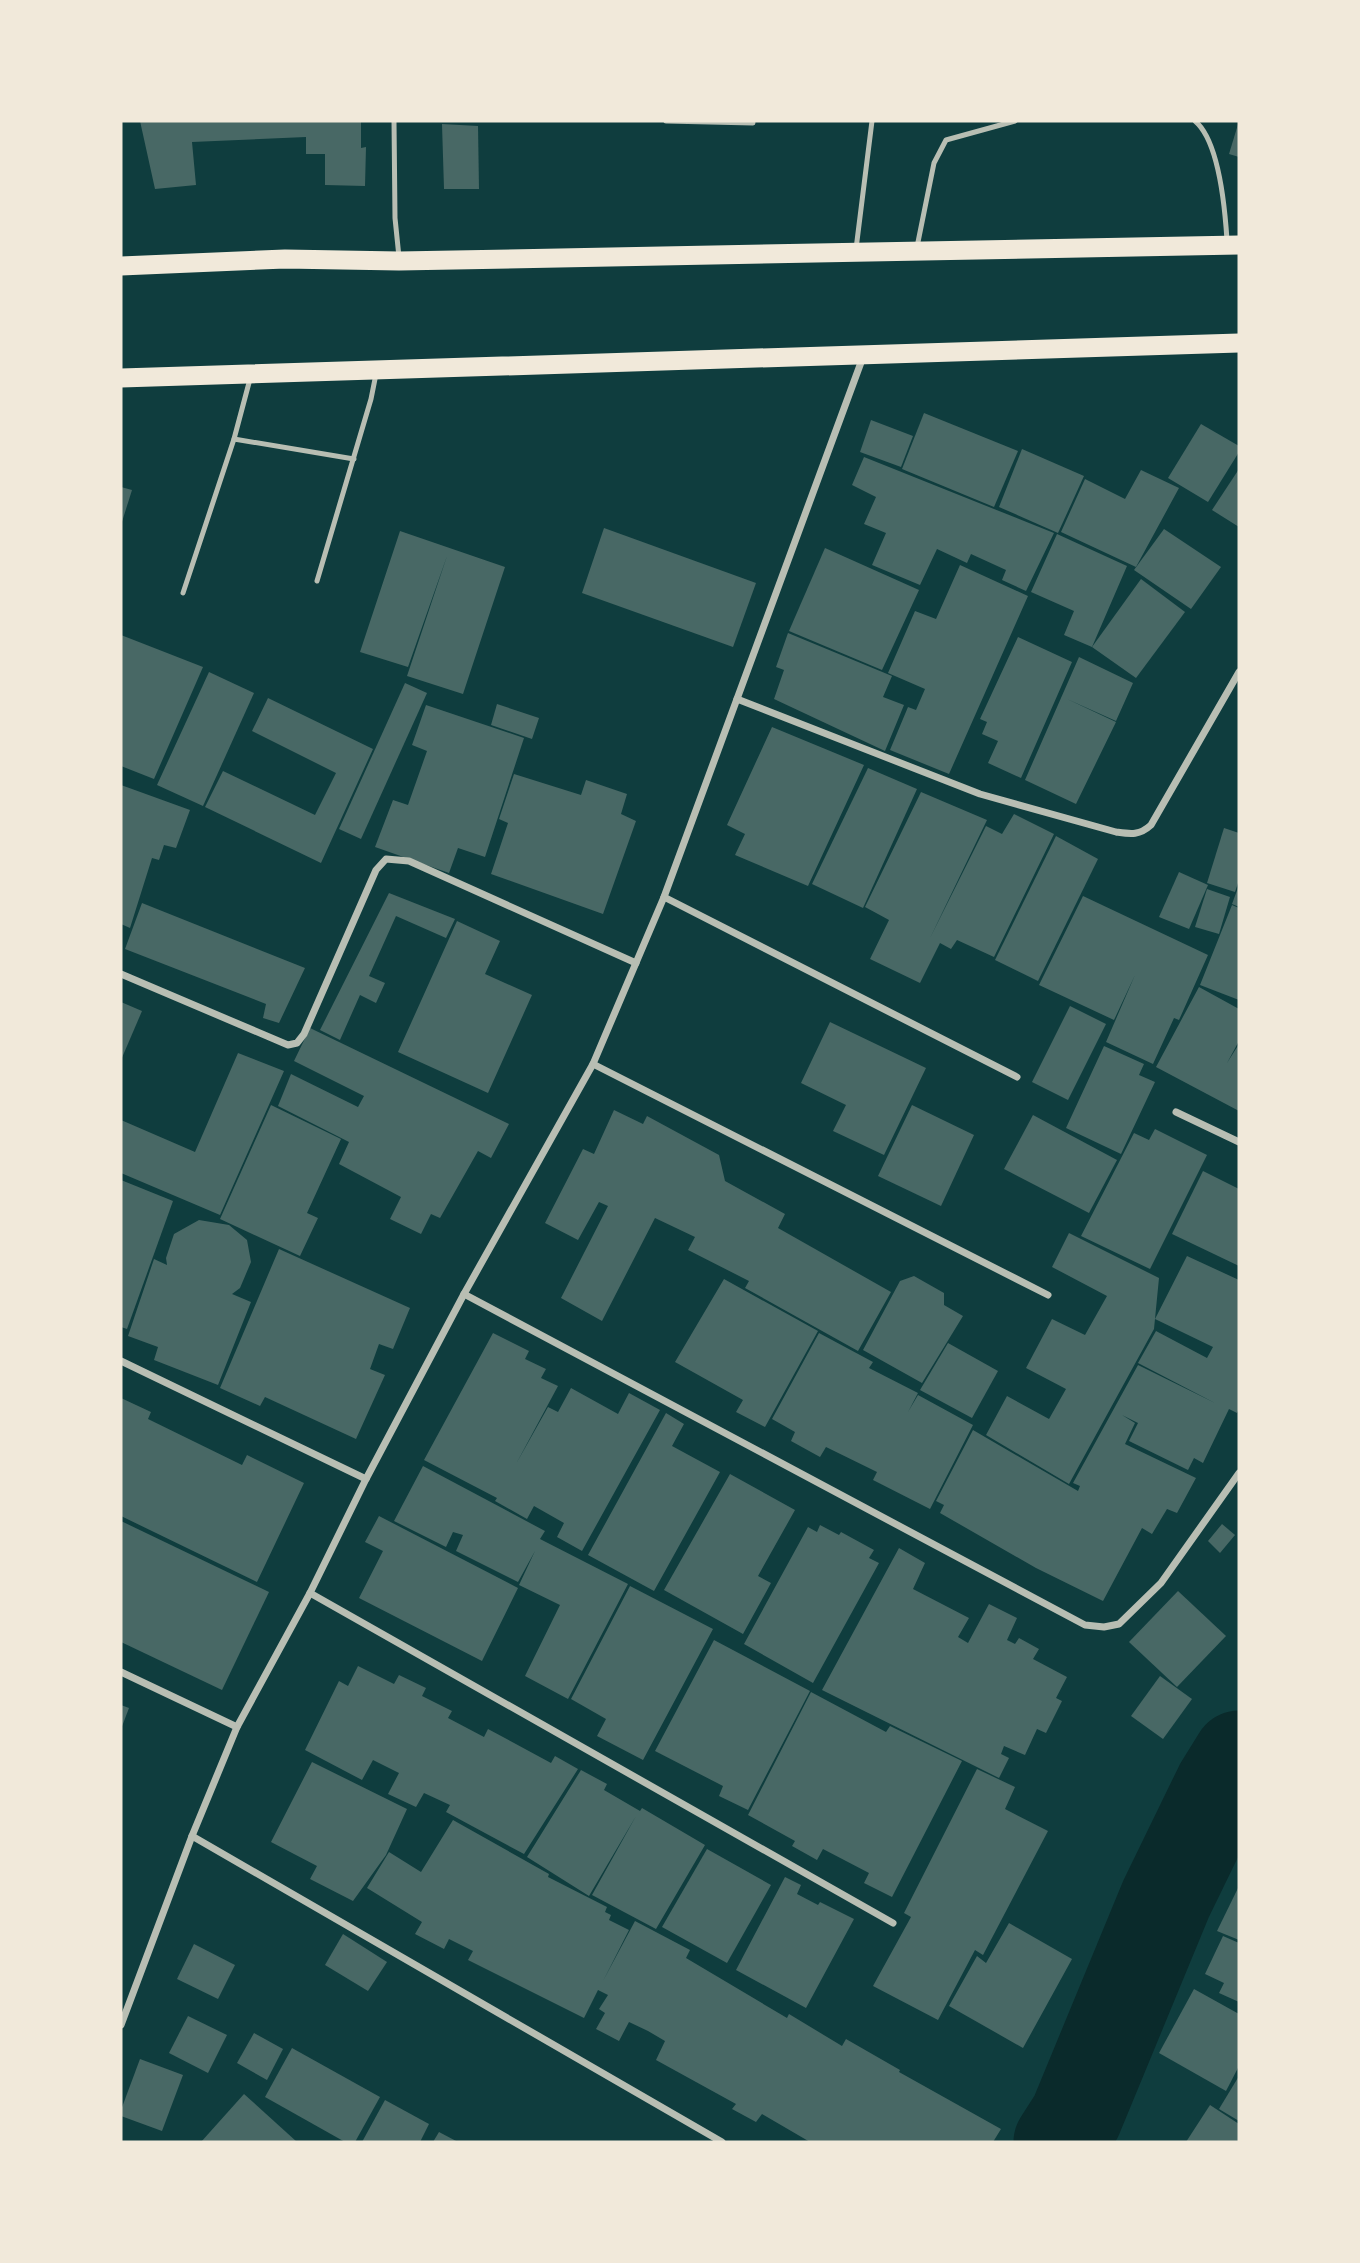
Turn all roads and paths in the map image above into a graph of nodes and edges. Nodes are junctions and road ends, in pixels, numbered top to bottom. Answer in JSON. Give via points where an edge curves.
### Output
{"nodes":[{"id":1,"x":394,"y":121,"type":"edge"},
{"id":2,"x":666,"y":121,"type":"edge"},
{"id":3,"x":872,"y":121,"type":"edge"},
{"id":4,"x":1015,"y":121,"type":"edge"},
{"id":5,"x":1195,"y":121,"type":"edge"},
{"id":6,"x":753,"y":123,"type":"dead end"},
{"id":7,"x":1233,"y":245,"type":"edge"},
{"id":8,"x":916,"y":251,"type":"junction"},
{"id":9,"x":855,"y":252,"type":"junction"},
{"id":10,"x":399,"y":261,"type":"junction"},
{"id":11,"x":121,"y":266,"type":"edge"},
{"id":12,"x":1239,"y":344,"type":"edge"},
{"id":13,"x":864,"y":355,"type":"junction"},
{"id":14,"x":377,"y":371,"type":"junction"},
{"id":15,"x":251,"y":374,"type":"junction"},
{"id":16,"x":121,"y":379,"type":"edge"},
{"id":17,"x":234,"y":439,"type":"junction"},
{"id":18,"x":354,"y":459,"type":"junction"},
{"id":19,"x":317,"y":581,"type":"dead end"},
{"id":20,"x":183,"y":593,"type":"dead end"},
{"id":21,"x":1239,"y":672,"type":"edge"},
{"id":22,"x":737,"y":699,"type":"junction"},
{"id":23,"x":664,"y":897,"type":"junction"},
{"id":24,"x":636,"y":963,"type":"junction"},
{"id":25,"x":121,"y":974,"type":"edge"},
{"id":26,"x":593,"y":1064,"type":"junction"},
{"id":27,"x":1017,"y":1077,"type":"dead end"},
{"id":28,"x":1176,"y":1112,"type":"dead end"},
{"id":29,"x":1239,"y":1142,"type":"edge"},
{"id":30,"x":464,"y":1294,"type":"junction"},
{"id":31,"x":1048,"y":1295,"type":"dead end"},
{"id":32,"x":121,"y":1361,"type":"edge"},
{"id":33,"x":1239,"y":1473,"type":"edge"},
{"id":34,"x":366,"y":1479,"type":"junction"},
{"id":35,"x":310,"y":1593,"type":"junction"},
{"id":36,"x":121,"y":1672,"type":"edge"},
{"id":37,"x":237,"y":1727,"type":"junction"},
{"id":38,"x":192,"y":1836,"type":"junction"},
{"id":39,"x":893,"y":1923,"type":"dead end"},
{"id":40,"x":121,"y":2025,"type":"edge"},
{"id":41,"x":722,"y":2142,"type":"edge"}],
"edges":[{"from":1,"to":10,"type":"lane"},
{"from":2,"to":6,"type":"lane"},
{"from":3,"to":9,"type":"lane"},
{"from":4,"to":8,"type":"lane","via":[[946,140],[934,163]]},
{"from":5,"to":7,"type":"lane","via":[[1203,128],[1223,187]]},
{"from":7,"to":8,"type":"highway"},
{"from":8,"to":9,"type":"highway"},
{"from":9,"to":10,"type":"highway"},
{"from":10,"to":11,"type":"highway","via":[[285,259]]},
{"from":12,"to":13,"type":"highway"},
{"from":13,"to":14,"type":"highway"},
{"from":13,"to":22,"type":"street"},
{"from":14,"to":15,"type":"highway"},
{"from":14,"to":18,"type":"lane"},
{"from":15,"to":16,"type":"highway"},
{"from":15,"to":17,"type":"lane"},
{"from":17,"to":18,"type":"lane"},
{"from":17,"to":20,"type":"lane"},
{"from":18,"to":19,"type":"lane"},
{"from":21,"to":22,"type":"street","via":[[1151,825],[1134,835],[980,794]]},
{"from":22,"to":23,"type":"street"},
{"from":23,"to":24,"type":"street"},
{"from":23,"to":27,"type":"street"},
{"from":24,"to":25,"type":"street","via":[[409,861],[386,859],[376,870],[297,1042],[288,1045]]},
{"from":24,"to":26,"type":"street"},
{"from":26,"to":30,"type":"street"},
{"from":26,"to":31,"type":"street"},
{"from":28,"to":29,"type":"street"},
{"from":30,"to":33,"type":"street","via":[[1085,1625],[1119,1624],[1161,1583]]},
{"from":30,"to":34,"type":"street"},
{"from":32,"to":34,"type":"street"},
{"from":34,"to":35,"type":"street"},
{"from":35,"to":37,"type":"street"},
{"from":35,"to":39,"type":"street"},
{"from":36,"to":37,"type":"street"},
{"from":37,"to":38,"type":"street"},
{"from":38,"to":40,"type":"street"},
{"from":38,"to":41,"type":"street"}]}
